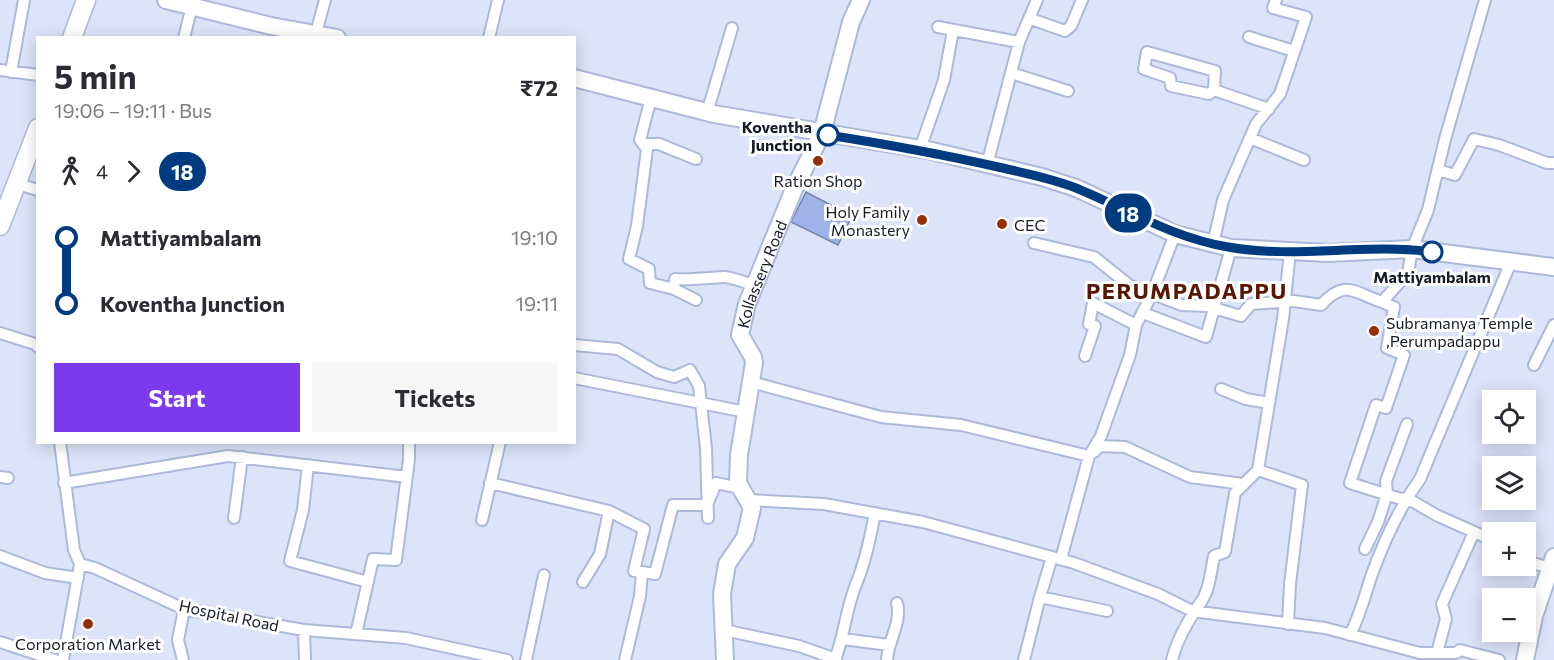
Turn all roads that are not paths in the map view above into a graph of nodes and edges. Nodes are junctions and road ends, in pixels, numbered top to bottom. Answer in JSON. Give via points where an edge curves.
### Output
{"nodes":[{"id":1,"x":24,"y":0,"type":"edge"},
{"id":2,"x":86,"y":0,"type":"edge"},
{"id":3,"x":166,"y":0,"type":"edge"},
{"id":4,"x":325,"y":0,"type":"edge"},
{"id":5,"x":498,"y":0,"type":"edge"},
{"id":6,"x":861,"y":0,"type":"edge"},
{"id":7,"x":1037,"y":0,"type":"edge"},
{"id":8,"x":1082,"y":0,"type":"edge"},
{"id":9,"x":1276,"y":0,"type":"edge"},
{"id":10,"x":1485,"y":0,"type":"edge"},
{"id":11,"x":192,"y":6,"type":"junction"},
{"id":12,"x":1031,"y":19,"type":"junction"},
{"id":13,"x":938,"y":27,"type":"dead end"},
{"id":14,"x":732,"y":28,"type":"dead end"},
{"id":15,"x":953,"y":30,"type":"junction"},
{"id":16,"x":316,"y":33,"type":"junction"},
{"id":17,"x":73,"y":36,"type":"edge"},
{"id":18,"x":184,"y":36,"type":"edge"},
{"id":19,"x":329,"y":36,"type":"edge"},
{"id":20,"x":489,"y":36,"type":"edge"},
{"id":21,"x":1249,"y":37,"type":"dead end"},
{"id":22,"x":1019,"y":42,"type":"junction"},
{"id":23,"x":1294,"y":51,"type":"junction"},
{"id":24,"x":5,"y":71,"type":"edge"},
{"id":25,"x":1011,"y":73,"type":"junction"},
{"id":26,"x":36,"y":75,"type":"edge"},
{"id":27,"x":576,"y":79,"type":"edge"},
{"id":28,"x":1214,"y":90,"type":"junction"},
{"id":29,"x":1068,"y":91,"type":"dead end"},
{"id":30,"x":651,"y":98,"type":"junction"},
{"id":31,"x":1269,"y":109,"type":"junction"},
{"id":32,"x":708,"y":113,"type":"junction"},
{"id":33,"x":36,"y":133,"type":"edge"},
{"id":34,"x":822,"y":134,"type":"junction"},
{"id":35,"x":1251,"y":138,"type":"junction"},
{"id":36,"x":643,"y":144,"type":"junction"},
{"id":37,"x":920,"y":149,"type":"junction"},
{"id":38,"x":696,"y":159,"type":"dead end"},
{"id":39,"x":1304,"y":160,"type":"dead end"},
{"id":40,"x":1554,"y":163,"type":"edge"},
{"id":41,"x":987,"y":165,"type":"junction"},
{"id":42,"x":1438,"y":171,"type":"junction"},
{"id":43,"x":16,"y":184,"type":"junction"},
{"id":44,"x":36,"y":189,"type":"edge"},
{"id":45,"x":1,"y":221,"type":"edge"},
{"id":46,"x":1175,"y":234,"type":"junction"},
{"id":47,"x":1034,"y":243,"type":"dead end"},
{"id":48,"x":1213,"y":244,"type":"junction"},
{"id":49,"x":1231,"y":248,"type":"junction"},
{"id":50,"x":1412,"y":249,"type":"junction"},
{"id":51,"x":1290,"y":251,"type":"junction"},
{"id":52,"x":1511,"y":262,"type":"junction"},
{"id":53,"x":1554,"y":267,"type":"edge"},
{"id":54,"x":754,"y":285,"type":"junction"},
{"id":55,"x":674,"y":290,"type":"junction"},
{"id":56,"x":1152,"y":294,"type":"junction"},
{"id":57,"x":696,"y":300,"type":"dead end"},
{"id":58,"x":1382,"y":302,"type":"junction"},
{"id":59,"x":1284,"y":303,"type":"junction"},
{"id":60,"x":1216,"y":309,"type":"junction"},
{"id":61,"x":1143,"y":313,"type":"junction"},
{"id":62,"x":1554,"y":324,"type":"edge"},
{"id":63,"x":1136,"y":325,"type":"junction"},
{"id":64,"x":0,"y":333,"type":"edge"},
{"id":65,"x":36,"y":344,"type":"edge"},
{"id":66,"x":576,"y":345,"type":"edge"},
{"id":67,"x":1085,"y":356,"type":"dead end"},
{"id":68,"x":1534,"y":365,"type":"dead end"},
{"id":69,"x":576,"y":378,"type":"edge"},
{"id":70,"x":751,"y":382,"type":"junction"},
{"id":71,"x":1221,"y":389,"type":"dead end"},
{"id":72,"x":700,"y":403,"type":"junction"},
{"id":73,"x":1269,"y":403,"type":"junction"},
{"id":74,"x":746,"y":412,"type":"junction"},
{"id":75,"x":1407,"y":424,"type":"dead end"},
{"id":76,"x":60,"y":444,"type":"edge"},
{"id":77,"x":409,"y":444,"type":"edge"},
{"id":78,"x":500,"y":444,"type":"edge"},
{"id":79,"x":1089,"y":456,"type":"junction"},
{"id":80,"x":242,"y":457,"type":"junction"},
{"id":81,"x":308,"y":465,"type":"junction"},
{"id":82,"x":1258,"y":470,"type":"junction"},
{"id":83,"x":407,"y":477,"type":"junction"},
{"id":84,"x":64,"y":483,"type":"junction"},
{"id":85,"x":490,"y":483,"type":"junction"},
{"id":86,"x":1243,"y":484,"type":"junction"},
{"id":87,"x":744,"y":494,"type":"junction"},
{"id":88,"x":1387,"y":494,"type":"junction"},
{"id":89,"x":1407,"y":498,"type":"junction"},
{"id":90,"x":706,"y":505,"type":"junction"},
{"id":91,"x":609,"y":511,"type":"junction"},
{"id":92,"x":875,"y":513,"type":"junction"},
{"id":93,"x":234,"y":518,"type":"dead end"},
{"id":94,"x":708,"y":518,"type":"dead end"},
{"id":95,"x":482,"y":520,"type":"dead end"},
{"id":96,"x":1474,"y":532,"type":"junction"},
{"id":97,"x":1482,"y":536,"type":"edge"},
{"id":98,"x":1365,"y":549,"type":"dead end"},
{"id":99,"x":0,"y":556,"type":"edge"},
{"id":100,"x":1056,"y":558,"type":"junction"},
{"id":101,"x":81,"y":564,"type":"junction"},
{"id":102,"x":1536,"y":564,"type":"edge"},
{"id":103,"x":1552,"y":568,"type":"edge"},
{"id":104,"x":642,"y":572,"type":"junction"},
{"id":105,"x":544,"y":575,"type":"dead end"},
{"id":106,"x":78,"y":578,"type":"junction"},
{"id":107,"x":368,"y":582,"type":"junction"},
{"id":108,"x":583,"y":582,"type":"dead end"},
{"id":109,"x":1040,"y":597,"type":"junction"},
{"id":110,"x":897,"y":603,"type":"dead end"},
{"id":111,"x":184,"y":609,"type":"junction"},
{"id":112,"x":1107,"y":611,"type":"dead end"},
{"id":113,"x":1192,"y":611,"type":"junction"},
{"id":114,"x":1288,"y":624,"type":"junction"},
{"id":115,"x":303,"y":630,"type":"junction"},
{"id":116,"x":724,"y":630,"type":"junction"},
{"id":117,"x":356,"y":634,"type":"junction"},
{"id":118,"x":1350,"y":635,"type":"junction"},
{"id":119,"x":843,"y":639,"type":"junction"},
{"id":120,"x":0,"y":642,"type":"edge"},
{"id":121,"x":889,"y":645,"type":"junction"},
{"id":122,"x":451,"y":648,"type":"junction"},
{"id":123,"x":1437,"y":653,"type":"junction"},
{"id":124,"x":836,"y":659,"type":"edge"},
{"id":125,"x":55,"y":660,"type":"edge"},
{"id":126,"x":63,"y":660,"type":"edge"},
{"id":127,"x":183,"y":660,"type":"edge"},
{"id":128,"x":305,"y":660,"type":"edge"},
{"id":129,"x":450,"y":660,"type":"edge"},
{"id":130,"x":507,"y":660,"type":"edge"},
{"id":131,"x":526,"y":660,"type":"edge"},
{"id":132,"x":625,"y":660,"type":"edge"},
{"id":133,"x":726,"y":660,"type":"edge"},
{"id":134,"x":887,"y":660,"type":"edge"},
{"id":135,"x":1024,"y":660,"type":"edge"},
{"id":136,"x":1172,"y":660,"type":"edge"},
{"id":137,"x":1499,"y":660,"type":"edge"},
{"id":138,"x":1525,"y":660,"type":"edge"}],
"edges":[{"from":1,"to":24,"type":"street"},
{"from":2,"to":17,"type":"main road"},
{"from":3,"to":11,"type":"main road"},
{"from":4,"to":16,"type":"street"},
{"from":5,"to":20,"type":"street"},
{"from":6,"to":34,"type":"main road","name":"Kollassery Road","via":[[850,22]]},
{"from":7,"to":12,"type":"street"},
{"from":8,"to":12,"type":"street","via":[[1065,31]]},
{"from":9,"to":23,"type":"street","via":[[1273,8],[1306,17]]},
{"from":10,"to":42,"type":"street"},
{"from":11,"to":16,"type":"main road"},
{"from":11,"to":18,"type":"street"},
{"from":12,"to":22,"type":"street"},
{"from":13,"to":15,"type":"street"},
{"from":14,"to":32,"type":"street"},
{"from":15,"to":22,"type":"street"},
{"from":15,"to":37,"type":"street","via":[[944,80]]},
{"from":16,"to":19,"type":"main road"},
{"from":21,"to":23,"type":"street"},
{"from":22,"to":25,"type":"street"},
{"from":23,"to":31,"type":"street","via":[[1280,94]]},
{"from":24,"to":26,"type":"street"},
{"from":25,"to":29,"type":"street"},
{"from":25,"to":41,"type":"street"},
{"from":27,"to":30,"type":"main road"},
{"from":28,"to":28,"type":"street","via":[[1209,94],[1171,86],[1170,78],[1144,69],[1147,52],[1215,71]]},
{"from":28,"to":31,"type":"street"},
{"from":30,"to":32,"type":"main road"},
{"from":30,"to":36,"type":"street","via":[[640,140]]},
{"from":31,"to":35,"type":"street","via":[[1256,124]]},
{"from":32,"to":34,"type":"main road"},
{"from":33,"to":43,"type":"main road"},
{"from":34,"to":37,"type":"main road"},
{"from":34,"to":54,"type":"main road","name":"Kollassery Road"},
{"from":35,"to":39,"type":"street"},
{"from":35,"to":48,"type":"street","via":[[1223,200]]},
{"from":36,"to":38,"type":"street","via":[[660,144]]},
{"from":36,"to":55,"type":"street","via":[[647,149],[629,260],[649,269],[650,283]]},
{"from":37,"to":41,"type":"main road"},
{"from":40,"to":42,"type":"street","via":[[1474,138],[1455,175]]},
{"from":41,"to":46,"type":"main road","via":[[1076,188]]},
{"from":42,"to":50,"type":"street"},
{"from":43,"to":44,"type":"street"},
{"from":43,"to":45,"type":"main road"},
{"from":46,"to":48,"type":"main road"},
{"from":46,"to":56,"type":"street"},
{"from":47,"to":56,"type":"street","via":[[1094,258],[1129,285]]},
{"from":48,"to":49,"type":"main road"},
{"from":49,"to":51,"type":"main road"},
{"from":49,"to":60,"type":"street"},
{"from":50,"to":51,"type":"main road"},
{"from":50,"to":52,"type":"main road"},
{"from":50,"to":58,"type":"street","via":[[1408,273]]},
{"from":51,"to":59,"type":"street"},
{"from":52,"to":53,"type":"main road"},
{"from":52,"to":89,"type":"street","via":[[1420,479]]},
{"from":54,"to":55,"type":"street","via":[[722,277],[696,277],[675,279]]},
{"from":54,"to":70,"type":"main road","name":"Kollassery Road","via":[[740,335],[753,357]]},
{"from":55,"to":57,"type":"street"},
{"from":56,"to":60,"type":"street","via":[[1182,305]]},
{"from":56,"to":61,"type":"street"},
{"from":58,"to":59,"type":"street","via":[[1345,288],[1334,291],[1321,305]]},
{"from":58,"to":88,"type":"street","via":[[1394,307],[1387,348],[1404,355],[1386,408],[1376,405],[1350,483]]},
{"from":59,"to":60,"type":"street","via":[[1251,304],[1241,316]]},
{"from":59,"to":73,"type":"street"},
{"from":60,"to":61,"type":"street","via":[[1206,337]]},
{"from":61,"to":63,"type":"street"},
{"from":62,"to":68,"type":"street"},
{"from":63,"to":67,"type":"street","via":[[1093,303],[1089,324],[1095,326]]},
{"from":63,"to":79,"type":"street","via":[[1130,355],[1101,436]]},
{"from":64,"to":65,"type":"street"},
{"from":66,"to":72,"type":"street","via":[[618,349],[657,372],[674,377],[690,370],[699,386]]},
{"from":69,"to":72,"type":"street"},
{"from":70,"to":74,"type":"main road","name":"Kollassery Road"},
{"from":70,"to":79,"type":"street","via":[[881,417],[961,425]]},
{"from":71,"to":73,"type":"street"},
{"from":72,"to":74,"type":"street"},
{"from":72,"to":90,"type":"street","via":[[706,448]]},
{"from":73,"to":82,"type":"street"},
{"from":74,"to":87,"type":"main road","name":"Kollassery Road","via":[[738,483]]},
{"from":75,"to":88,"type":"street","via":[[1386,481]]},
{"from":76,"to":84,"type":"street"},
{"from":77,"to":83,"type":"street"},
{"from":78,"to":85,"type":"street"},
{"from":79,"to":86,"type":"street","via":[[1100,446],[1125,447],[1190,477]]},
{"from":79,"to":100,"type":"street"},
{"from":80,"to":81,"type":"street"},
{"from":80,"to":84,"type":"street","via":[[228,456]]},
{"from":80,"to":93,"type":"street"},
{"from":81,"to":83,"type":"street"},
{"from":81,"to":107,"type":"street","via":[[303,510],[290,561]]},
{"from":82,"to":86,"type":"street"},
{"from":82,"to":114,"type":"street","via":[[1302,485]]},
{"from":83,"to":107,"type":"street","via":[[396,560],[373,559]]},
{"from":84,"to":101,"type":"street"},
{"from":85,"to":91,"type":"street"},
{"from":85,"to":95,"type":"street"},
{"from":86,"to":113,"type":"street","via":[[1234,493],[1225,552],[1214,556],[1202,601]]},
{"from":87,"to":90,"type":"street","via":[[716,483]]},
{"from":87,"to":92,"type":"street"},
{"from":87,"to":116,"type":"main road","name":"Kollassery Road","via":[[752,508],[745,537],[727,564],[722,594]]},
{"from":88,"to":89,"type":"street"},
{"from":88,"to":98,"type":"street"},
{"from":89,"to":96,"type":"street"},
{"from":89,"to":118,"type":"street","via":[[1372,573]]},
{"from":90,"to":94,"type":"street"},
{"from":90,"to":104,"type":"street","via":[[673,505],[655,574]]},
{"from":91,"to":104,"type":"street","via":[[644,529],[634,571]]},
{"from":91,"to":108,"type":"street","via":[[600,554]]},
{"from":92,"to":100,"type":"street"},
{"from":92,"to":119,"type":"street"},
{"from":96,"to":97,"type":"street"},
{"from":96,"to":123,"type":"street","via":[[1442,604],[1446,619]]},
{"from":99,"to":106,"type":"street","via":[[45,573]]},
{"from":100,"to":109,"type":"street"},
{"from":100,"to":113,"type":"street","via":[[1158,594]]},
{"from":101,"to":106,"type":"street"},
{"from":101,"to":111,"type":"street","name":"Hospital Road"},
{"from":102,"to":103,"type":"street"},
{"from":103,"to":138,"type":"main road","via":[[1534,616]]},
{"from":104,"to":132,"type":"street"},
{"from":105,"to":131,"type":"street"},
{"from":106,"to":126,"type":"street"},
{"from":107,"to":117,"type":"street"},
{"from":109,"to":112,"type":"street"},
{"from":109,"to":135,"type":"street"},
{"from":110,"to":121,"type":"street","via":[[895,632]]},
{"from":111,"to":115,"type":"street","name":"Hospital Road"},
{"from":111,"to":127,"type":"street","via":[[178,640]]},
{"from":113,"to":114,"type":"street"},
{"from":113,"to":136,"type":"street"},
{"from":114,"to":118,"type":"street"},
{"from":115,"to":117,"type":"street","name":"Hospital Road"},
{"from":115,"to":128,"type":"street"},
{"from":116,"to":124,"type":"street","via":[[800,646]]},
{"from":116,"to":133,"type":"main road","name":"Kollassery Road"},
{"from":117,"to":122,"type":"street","name":"Hospital Road","via":[[406,638]]},
{"from":118,"to":123,"type":"street","via":[[1420,653]]},
{"from":119,"to":121,"type":"street"},
{"from":119,"to":124,"type":"street"},
{"from":120,"to":125,"type":"street"},
{"from":121,"to":134,"type":"street"},
{"from":122,"to":129,"type":"street"},
{"from":122,"to":130,"type":"street","name":"Hospital Road"},
{"from":123,"to":137,"type":"street","via":[[1461,650]]}]}
